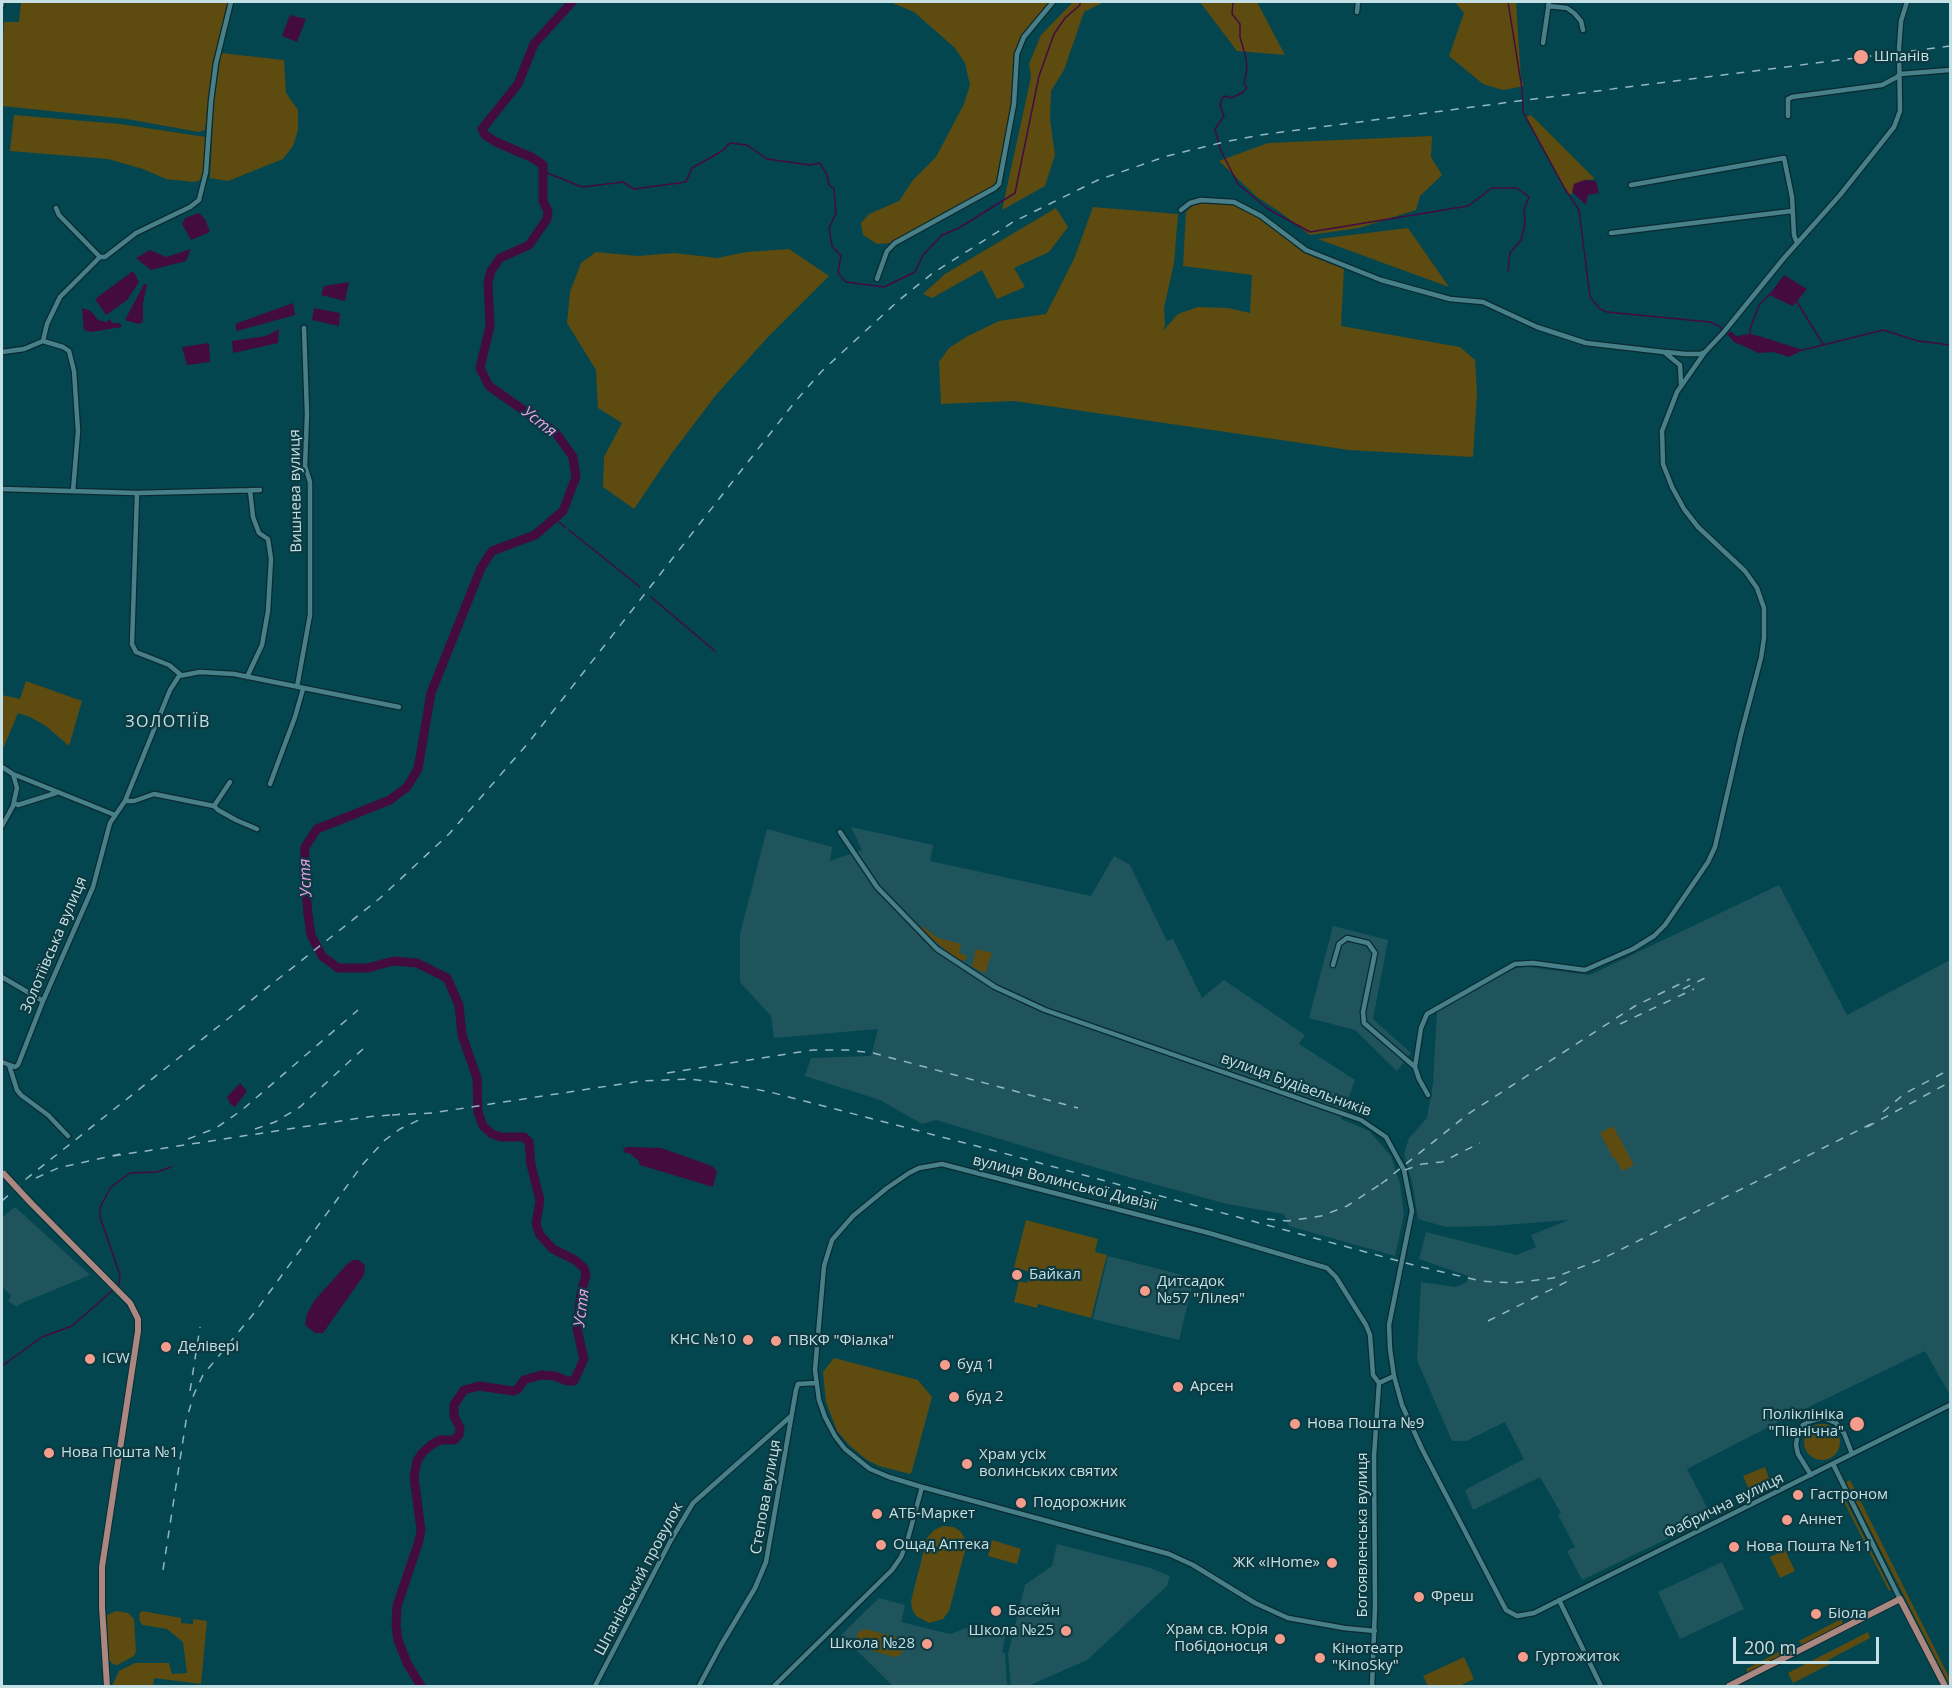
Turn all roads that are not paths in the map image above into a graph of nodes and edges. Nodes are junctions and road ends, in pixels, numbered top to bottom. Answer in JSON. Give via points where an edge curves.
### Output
{"nodes":[{"id":1,"x":231,"y":2,"type":"edge"},
{"id":2,"x":1053,"y":2,"type":"edge"},
{"id":3,"x":1358,"y":2,"type":"edge"},
{"id":4,"x":1907,"y":2,"type":"edge"},
{"id":5,"x":1548,"y":4,"type":"edge"},
{"id":6,"x":1357,"y":12,"type":"dead end"},
{"id":7,"x":1583,"y":30,"type":"dead end"},
{"id":8,"x":1543,"y":43,"type":"dead end"},
{"id":9,"x":1950,"y":70,"type":"edge"},
{"id":10,"x":1900,"y":74,"type":"junction"},
{"id":11,"x":1788,"y":116,"type":"dead end"},
{"id":12,"x":1631,"y":185,"type":"dead end"},
{"id":13,"x":56,"y":208,"type":"dead end"},
{"id":14,"x":1181,"y":210,"type":"dead end"},
{"id":15,"x":1792,"y":210,"type":"junction"},
{"id":16,"x":1611,"y":233,"type":"dead end"},
{"id":17,"x":1797,"y":243,"type":"junction"},
{"id":18,"x":100,"y":257,"type":"junction"},
{"id":19,"x":877,"y":279,"type":"dead end"},
{"id":20,"x":304,"y":328,"type":"dead end"},
{"id":21,"x":43,"y":341,"type":"junction"},
{"id":22,"x":2,"y":352,"type":"edge"},
{"id":23,"x":1664,"y":352,"type":"junction"},
{"id":24,"x":1705,"y":352,"type":"junction"},
{"id":25,"x":1680,"y":388,"type":"junction"},
{"id":26,"x":2,"y":489,"type":"edge"},
{"id":27,"x":250,"y":490,"type":"junction"},
{"id":28,"x":260,"y":490,"type":"dead end"},
{"id":29,"x":73,"y":492,"type":"junction"},
{"id":30,"x":137,"y":493,"type":"junction"},
{"id":31,"x":181,"y":675,"type":"junction"},
{"id":32,"x":247,"y":677,"type":"junction"},
{"id":33,"x":300,"y":688,"type":"junction"},
{"id":34,"x":399,"y":707,"type":"dead end"},
{"id":35,"x":2,"y":767,"type":"edge"},
{"id":36,"x":13,"y":774,"type":"junction"},
{"id":37,"x":230,"y":782,"type":"dead end"},
{"id":38,"x":270,"y":784,"type":"dead end"},
{"id":39,"x":56,"y":793,"type":"junction"},
{"id":40,"x":124,"y":801,"type":"junction"},
{"id":41,"x":14,"y":803,"type":"junction"},
{"id":42,"x":214,"y":806,"type":"junction"},
{"id":43,"x":114,"y":815,"type":"junction"},
{"id":44,"x":2,"y":826,"type":"edge"},
{"id":45,"x":257,"y":830,"type":"dead end"},
{"id":46,"x":840,"y":832,"type":"dead end"},
{"id":47,"x":1333,"y":965,"type":"dead end"},
{"id":48,"x":2,"y":977,"type":"edge"},
{"id":49,"x":43,"y":1001,"type":"junction"},
{"id":50,"x":2,"y":1062,"type":"edge"},
{"id":51,"x":9,"y":1065,"type":"junction"},
{"id":52,"x":1415,"y":1067,"type":"junction"},
{"id":53,"x":1428,"y":1095,"type":"dead end"},
{"id":54,"x":68,"y":1136,"type":"dead end"},
{"id":55,"x":3,"y":1172,"type":"edge"},
{"id":56,"x":1394,"y":1376,"type":"junction"},
{"id":57,"x":815,"y":1383,"type":"junction"},
{"id":58,"x":1379,"y":1383,"type":"junction"},
{"id":59,"x":1950,"y":1406,"type":"edge"},
{"id":60,"x":791,"y":1416,"type":"junction"},
{"id":61,"x":1852,"y":1454,"type":"junction"},
{"id":62,"x":1833,"y":1464,"type":"junction"},
{"id":63,"x":1811,"y":1475,"type":"junction"},
{"id":64,"x":922,"y":1488,"type":"junction"},
{"id":65,"x":1900,"y":1599,"type":"junction"},
{"id":66,"x":1559,"y":1600,"type":"junction"},
{"id":67,"x":1506,"y":1610,"type":"joint"},
{"id":68,"x":1375,"y":1631,"type":"junction"},
{"id":69,"x":107,"y":1686,"type":"edge"},
{"id":70,"x":595,"y":1686,"type":"edge"},
{"id":71,"x":699,"y":1686,"type":"edge"},
{"id":72,"x":774,"y":1686,"type":"edge"},
{"id":73,"x":1372,"y":1686,"type":"edge"},
{"id":74,"x":1601,"y":1686,"type":"edge"},
{"id":75,"x":1729,"y":1686,"type":"edge"},
{"id":76,"x":1945,"y":1686,"type":"edge"}],
"edges":[{"from":1,"to":18,"type":"street","via":[[216,63],[206,172],[198,200]]},
{"from":2,"to":19,"type":"street","via":[[1024,37],[1017,54],[1014,104],[999,184],[895,243],[887,251]]},
{"from":3,"to":6,"type":"street"},
{"from":4,"to":10,"type":"street","via":[[1901,21]]},
{"from":5,"to":7,"type":"street","via":[[1574,13]]},
{"from":5,"to":8,"type":"street"},
{"from":9,"to":10,"type":"street"},
{"from":10,"to":11,"type":"street","via":[[1882,85],[1792,97],[1788,99]]},
{"from":10,"to":17,"type":"street","via":[[1900,111],[1894,127]]},
{"from":12,"to":15,"type":"street","via":[[1784,158]]},
{"from":13,"to":18,"type":"street"},
{"from":14,"to":23,"type":"street","via":[[1201,200],[1234,202],[1261,216],[1306,250],[1381,280],[1450,299],[1483,302],[1537,327],[1586,343]]},
{"from":15,"to":16,"type":"street"},
{"from":15,"to":17,"type":"street"},
{"from":17,"to":24,"type":"street"},
{"from":18,"to":21,"type":"street","via":[[60,297]]},
{"from":20,"to":33,"type":"street","name":"Вишнева вулиця","via":[[310,615]]},
{"from":21,"to":22,"type":"street"},
{"from":21,"to":29,"type":"street","via":[[63,346],[73,362],[78,431]]},
{"from":23,"to":24,"type":"street"},
{"from":23,"to":25,"type":"street","via":[[1680,365]]},
{"from":24,"to":25,"type":"street"},
{"from":25,"to":52,"type":"street","via":[[1662,431],[1663,464],[1684,509],[1744,571],[1757,588],[1764,608],[1761,658],[1715,847],[1682,901],[1654,936],[1585,970],[1525,963],[1500,972],[1427,1014]]},
{"from":26,"to":29,"type":"street"},
{"from":27,"to":28,"type":"street"},
{"from":27,"to":30,"type":"street"},
{"from":27,"to":32,"type":"street","via":[[253,517],[259,533],[268,539],[271,559],[262,645]]},
{"from":29,"to":30,"type":"street"},
{"from":30,"to":31,"type":"street","via":[[132,644],[136,652],[169,665]]},
{"from":31,"to":32,"type":"street","via":[[200,672]]},
{"from":31,"to":40,"type":"street","name":"Золотіївська вулиця","via":[[170,690]]},
{"from":32,"to":33,"type":"street"},
{"from":33,"to":34,"type":"street"},
{"from":33,"to":38,"type":"street","name":"Вишнева вулиця","via":[[295,717]]},
{"from":35,"to":36,"type":"street"},
{"from":36,"to":39,"type":"street"},
{"from":36,"to":41,"type":"street","via":[[17,788]]},
{"from":37,"to":42,"type":"street"},
{"from":39,"to":41,"type":"street"},
{"from":39,"to":43,"type":"street"},
{"from":40,"to":42,"type":"street","via":[[154,794]]},
{"from":40,"to":43,"type":"street","name":"Золотіївська вулиця"},
{"from":41,"to":44,"type":"street"},
{"from":42,"to":45,"type":"street"},
{"from":43,"to":49,"type":"street","name":"Золотіївська вулиця","via":[[93,887]]},
{"from":46,"to":56,"type":"street","name":"вулиця Будівельників","via":[[878,887],[911,924],[937,949],[994,987],[1045,1010],[1362,1119],[1386,1137],[1404,1170],[1412,1211],[1389,1325]]},
{"from":47,"to":52,"type":"street","via":[[1339,944],[1347,938],[1368,943],[1376,953],[1364,1023]]},
{"from":48,"to":49,"type":"street"},
{"from":49,"to":51,"type":"street","name":"Золотіївська вулиця","via":[[18,1065]]},
{"from":50,"to":51,"type":"street"},
{"from":51,"to":54,"type":"street","via":[[21,1095]]},
{"from":52,"to":53,"type":"street"},
{"from":55,"to":69,"type":"main road","bridge":true,"via":[[130,1303],[138,1319],[102,1567]]},
{"from":56,"to":58,"type":"street"},
{"from":56,"to":67,"type":"street","name":"вулиця Будівельників","via":[[1422,1449]]},
{"from":57,"to":58,"type":"street","name":"вулиця Волинської Дивізії","via":[[824,1266],[832,1240],[894,1183],[920,1168],[942,1164],[1187,1227],[1327,1268],[1366,1324],[1373,1375]]},
{"from":57,"to":60,"type":"street","name":"Степова вулиця","via":[[798,1384]]},
{"from":57,"to":64,"type":"street","via":[[825,1417],[845,1449],[870,1469]]},
{"from":58,"to":68,"type":"street","name":"Богоявленська вулиця","via":[[1374,1456]]},
{"from":59,"to":61,"type":"street","name":"Фабрична вулиця"},
{"from":60,"to":70,"type":"street","name":"Шпанівський провулок","via":[[693,1503]]},
{"from":60,"to":71,"type":"street","name":"Степова вулиця","via":[[766,1562]]},
{"from":61,"to":62,"type":"street","name":"Фабрична вулиця"},
{"from":61,"to":63,"type":"street","via":[[1836,1423],[1811,1420],[1798,1432],[1796,1445]]},
{"from":62,"to":63,"type":"street","name":"Фабрична вулиця"},
{"from":62,"to":65,"type":"street"},
{"from":63,"to":66,"type":"street","name":"Фабрична вулиця"},
{"from":64,"to":68,"type":"street","via":[[1169,1554],[1288,1618]]},
{"from":64,"to":72,"type":"street","via":[[907,1542],[892,1570]]},
{"from":65,"to":75,"type":"main road"},
{"from":65,"to":76,"type":"main road"},
{"from":66,"to":67,"type":"street","name":"Фабрична вулиця","via":[[1534,1613],[1517,1616]]},
{"from":66,"to":74,"type":"street"},
{"from":68,"to":73,"type":"street","name":"Богоявленська вулиця"}]}
